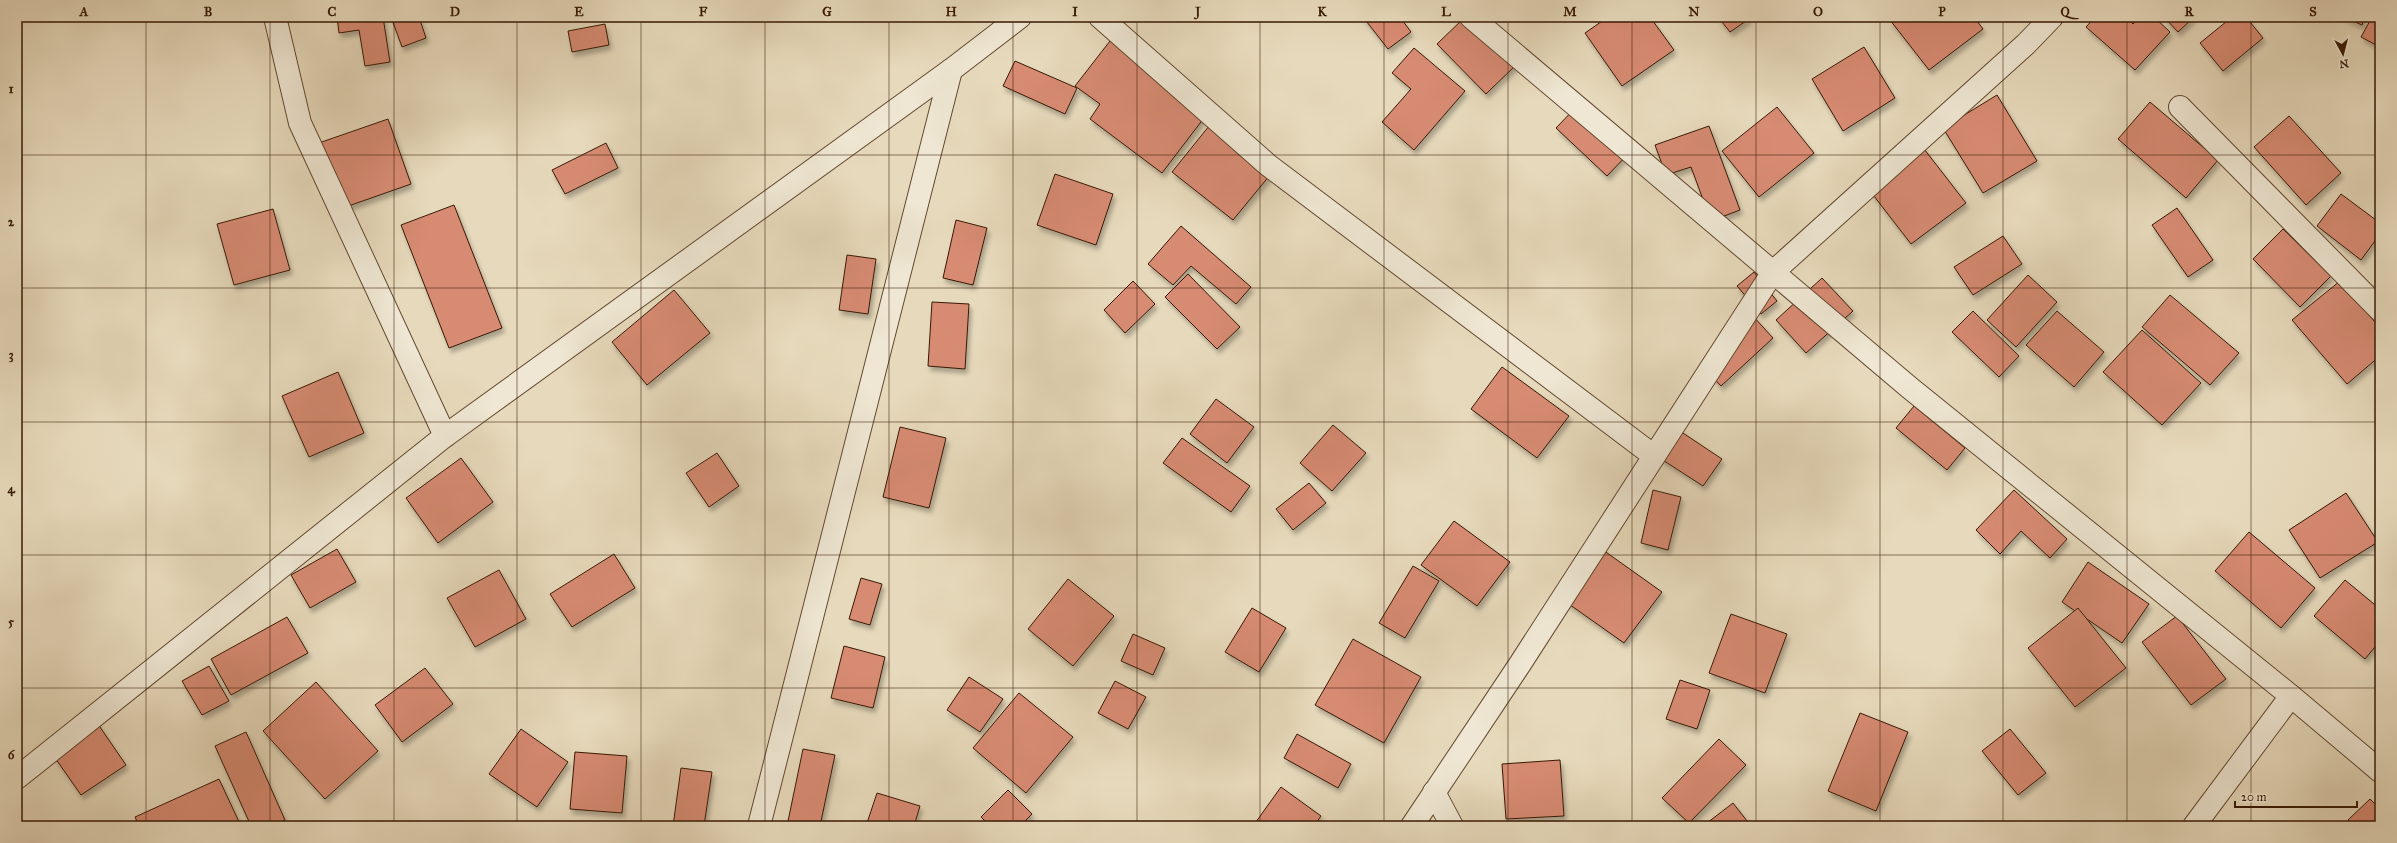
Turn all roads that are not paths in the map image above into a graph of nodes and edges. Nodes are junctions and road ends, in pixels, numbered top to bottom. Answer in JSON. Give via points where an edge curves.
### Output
{"nodes":[{"id":1,"x":275,"y":17,"type":"edge"},
{"id":2,"x":1020,"y":17,"type":"edge"},
{"id":3,"x":1100,"y":17,"type":"edge"},
{"id":4,"x":1471,"y":17,"type":"edge"},
{"id":5,"x":2052,"y":17,"type":"edge"},
{"id":6,"x":952,"y":70,"type":"junction"},
{"id":7,"x":2180,"y":107,"type":"dead end"},
{"id":8,"x":1773,"y":272,"type":"junction"},
{"id":9,"x":2380,"y":310,"type":"edge"},
{"id":10,"x":445,"y":436,"type":"junction"},
{"id":11,"x":1654,"y":456,"type":"junction"},
{"id":12,"x":2291,"y":696,"type":"junction"},
{"id":13,"x":2379,"y":767,"type":"edge"},
{"id":14,"x":17,"y":778,"type":"edge"},
{"id":15,"x":1434,"y":792,"type":"junction"},
{"id":16,"x":759,"y":826,"type":"edge"},
{"id":17,"x":1412,"y":826,"type":"edge"},
{"id":18,"x":1452,"y":826,"type":"edge"},
{"id":19,"x":2194,"y":826,"type":"edge"}],
"edges":[{"from":1,"to":10,"type":"street","via":[[300,122]]},
{"from":2,"to":6,"type":"street"},
{"from":3,"to":11,"type":"street","via":[[1268,165]]},
{"from":4,"to":8,"type":"street"},
{"from":5,"to":8,"type":"street","via":[[2026,44]]},
{"from":6,"to":10,"type":"street"},
{"from":6,"to":16,"type":"street"},
{"from":7,"to":9,"type":"street"},
{"from":8,"to":11,"type":"street"},
{"from":8,"to":12,"type":"street","via":[[1910,388]]},
{"from":10,"to":14,"type":"street"},
{"from":11,"to":15,"type":"street"},
{"from":12,"to":13,"type":"street"},
{"from":12,"to":19,"type":"street"},
{"from":15,"to":17,"type":"street"},
{"from":15,"to":18,"type":"street"}]}
